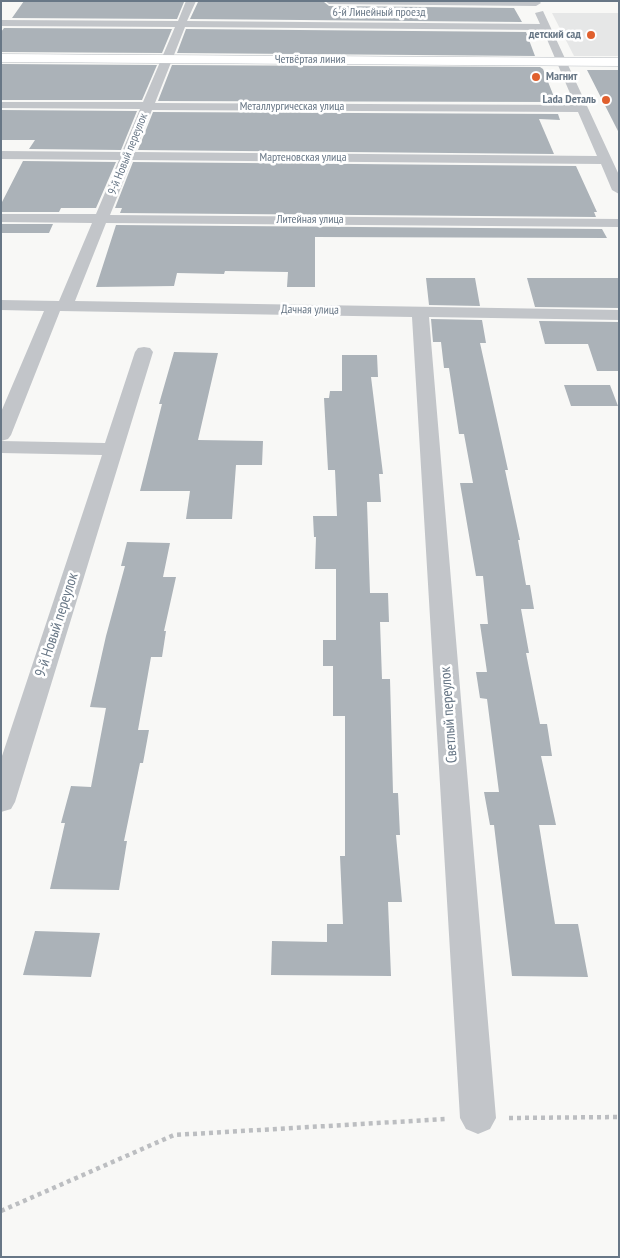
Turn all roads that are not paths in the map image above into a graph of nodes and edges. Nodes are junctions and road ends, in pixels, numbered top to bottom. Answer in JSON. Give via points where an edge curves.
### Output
{"nodes":[{"id":1,"x":191,"y":1,"type":"edge"},
{"id":2,"x":329,"y":1,"type":"edge"},
{"id":3,"x":535,"y":2,"type":"edge"},
{"id":4,"x":1,"y":22,"type":"edge"},
{"id":5,"x":181,"y":24,"type":"junction"},
{"id":6,"x":546,"y":27,"type":"junction"},
{"id":7,"x":1,"y":58,"type":"edge"},
{"id":8,"x":167,"y":59,"type":"junction"},
{"id":9,"x":562,"y":62,"type":"junction"},
{"id":10,"x":619,"y":62,"type":"edge"},
{"id":11,"x":1,"y":105,"type":"edge"},
{"id":12,"x":148,"y":106,"type":"junction"},
{"id":13,"x":583,"y":109,"type":"junction"},
{"id":14,"x":1,"y":155,"type":"edge"},
{"id":15,"x":127,"y":156,"type":"junction"},
{"id":16,"x":606,"y":160,"type":"junction"},
{"id":17,"x":619,"y":190,"type":"edge"},
{"id":18,"x":1,"y":218,"type":"edge"},
{"id":19,"x":101,"y":219,"type":"junction"},
{"id":20,"x":619,"y":223,"type":"edge"},
{"id":21,"x":1,"y":305,"type":"edge"},
{"id":22,"x":59,"y":306,"type":"junction"},
{"id":23,"x":420,"y":312,"type":"junction"},
{"id":24,"x":619,"y":315,"type":"edge"},
{"id":25,"x":144,"y":352,"type":"dead end"},
{"id":26,"x":1,"y":436,"type":"edge"},
{"id":27,"x":1,"y":447,"type":"edge"},
{"id":28,"x":113,"y":448,"type":"junction"},
{"id":29,"x":1,"y":802,"type":"edge"},
{"id":30,"x":478,"y":1118,"type":"road end"}],
"edges":[{"from":1,"to":5,"type":"street","name":"9-й Новый переулок"},
{"from":2,"to":3,"type":"street"},
{"from":3,"to":6,"type":"street"},
{"from":4,"to":5,"type":"street","name":"6-й Линейный проезд"},
{"from":5,"to":6,"type":"street","name":"6-й Линейный проезд"},
{"from":5,"to":8,"type":"street","name":"9-й Новый переулок"},
{"from":6,"to":9,"type":"street"},
{"from":7,"to":8,"type":"street","name":"Четвёртая линия"},
{"from":8,"to":9,"type":"street","name":"Четвёртая линия"},
{"from":8,"to":12,"type":"street","name":"9-й Новый переулок"},
{"from":9,"to":10,"type":"street","name":"Четвёртая линия"},
{"from":9,"to":13,"type":"street"},
{"from":11,"to":12,"type":"street","name":"Металлургическая улица"},
{"from":12,"to":13,"type":"street","name":"Металлургическая улица"},
{"from":12,"to":15,"type":"street","name":"9-й Новый переулок"},
{"from":13,"to":16,"type":"street"},
{"from":14,"to":15,"type":"street","name":"Мартеновская улица"},
{"from":15,"to":16,"type":"street","name":"Мартеновская улица"},
{"from":15,"to":19,"type":"street","name":"9-й Новый переулок"},
{"from":16,"to":17,"type":"street"},
{"from":18,"to":19,"type":"street","name":"Литейная улица"},
{"from":19,"to":20,"type":"street","name":"Литейная улица"},
{"from":19,"to":22,"type":"street","name":"9-й Новый переулок"},
{"from":21,"to":22,"type":"street","name":"Дачная улица"},
{"from":22,"to":23,"type":"street","name":"Дачная улица"},
{"from":22,"to":26,"type":"street","name":"9-й Новый переулок"},
{"from":23,"to":24,"type":"street","name":"Дачная улица"},
{"from":23,"to":30,"type":"street","name":"Светлый переулок"},
{"from":25,"to":28,"type":"street","name":"9-й Новый переулок"},
{"from":27,"to":28,"type":"street"},
{"from":28,"to":29,"type":"street","name":"9-й Новый переулок"}]}
